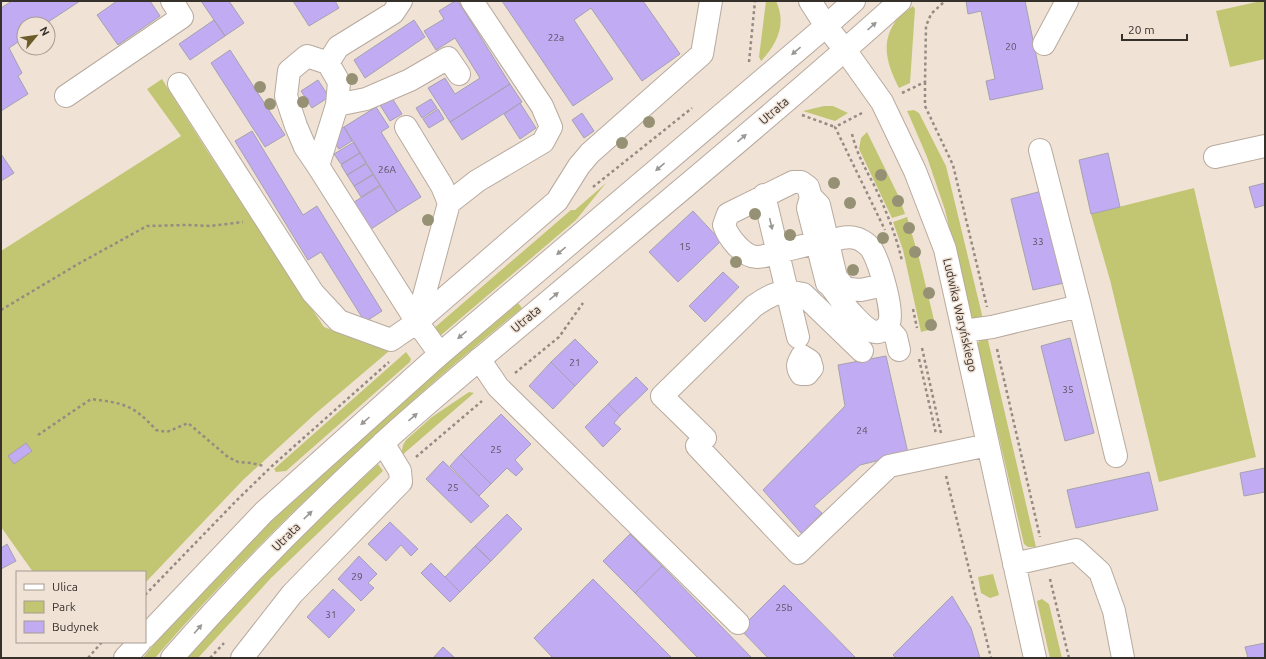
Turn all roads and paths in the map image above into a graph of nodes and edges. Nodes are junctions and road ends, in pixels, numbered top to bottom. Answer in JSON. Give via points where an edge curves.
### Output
{"nodes":[{"id":1,"x":172,"y":1,"type":"edge"},
{"id":2,"x":401,"y":1,"type":"edge"},
{"id":3,"x":472,"y":1,"type":"edge"},
{"id":4,"x":711,"y":1,"type":"edge"},
{"id":5,"x":810,"y":1,"type":"edge"},
{"id":6,"x":854,"y":1,"type":"edge"},
{"id":7,"x":900,"y":1,"type":"edge"},
{"id":8,"x":945,"y":1,"type":"edge"},
{"id":9,"x":1067,"y":1,"type":"edge"},
{"id":10,"x":826,"y":26,"type":"junction"},
{"id":11,"x":1044,"y":44,"type":"dead end"},
{"id":12,"x":845,"y":50,"type":"junction"},
{"id":13,"x":328,"y":63,"type":"junction"},
{"id":14,"x":459,"y":74,"type":"dead end"},
{"id":15,"x":925,"y":82,"type":"junction"},
{"id":16,"x":179,"y":84,"type":"dead end"},
{"id":17,"x":66,"y":96,"type":"dead end"},
{"id":18,"x":882,"y":102,"type":"junction"},
{"id":19,"x":337,"y":105,"type":"junction"},
{"id":20,"x":406,"y":127,"type":"dead end"},
{"id":21,"x":1265,"y":146,"type":"edge"},
{"id":22,"x":1040,"y":150,"type":"dead end"},
{"id":23,"x":1215,"y":157,"type":"dead end"},
{"id":24,"x":318,"y":166,"type":"junction"},
{"id":25,"x":764,"y":196,"type":"junction"},
{"id":26,"x":449,"y":203,"type":"junction"},
{"id":27,"x":265,"y":218,"type":"junction"},
{"id":28,"x":886,"y":233,"type":"dead end"},
{"id":29,"x":822,"y":242,"type":"junction"},
{"id":30,"x":777,"y":252,"type":"junction"},
{"id":31,"x":834,"y":282,"type":"junction"},
{"id":32,"x":884,"y":285,"type":"junction"},
{"id":33,"x":861,"y":290,"type":"junction"},
{"id":34,"x":788,"y":292,"type":"junction"},
{"id":35,"x":1080,"y":306,"type":"junction"},
{"id":36,"x":1,"y":310,"type":"edge"},
{"id":37,"x":852,"y":313,"type":"junction"},
{"id":38,"x":417,"y":322,"type":"junction"},
{"id":39,"x":887,"y":327,"type":"junction"},
{"id":40,"x":992,"y":327,"type":"junction"},
{"id":41,"x":964,"y":331,"type":"junction"},
{"id":42,"x":800,"y":347,"type":"dead end"},
{"id":43,"x":862,"y":351,"type":"dead end"},
{"id":44,"x":908,"y":351,"type":"joint"},
{"id":45,"x":440,"y":354,"type":"junction"},
{"id":46,"x":479,"y":359,"type":"junction"},
{"id":47,"x":38,"y":435,"type":"dead end"},
{"id":48,"x":383,"y":442,"type":"junction"},
{"id":49,"x":988,"y":445,"type":"junction"},
{"id":50,"x":941,"y":456,"type":"junction"},
{"id":51,"x":1116,"y":456,"type":"dead end"},
{"id":52,"x":264,"y":466,"type":"dead end"},
{"id":53,"x":1045,"y":558,"type":"junction"},
{"id":54,"x":1014,"y":564,"type":"junction"},
{"id":55,"x":738,"y":623,"type":"dead end"},
{"id":56,"x":146,"y":636,"type":"edge"},
{"id":57,"x":101,"y":643,"type":"edge"},
{"id":58,"x":139,"y":643,"type":"edge"},
{"id":59,"x":88,"y":658,"type":"edge"},
{"id":60,"x":125,"y":658,"type":"edge"},
{"id":61,"x":172,"y":658,"type":"edge"},
{"id":62,"x":242,"y":658,"type":"edge"},
{"id":63,"x":991,"y":658,"type":"edge"},
{"id":64,"x":1035,"y":658,"type":"edge"},
{"id":65,"x":1069,"y":658,"type":"edge"},
{"id":66,"x":1123,"y":658,"type":"edge"}],
"edges":[{"from":1,"to":17,"type":"main road","via":[[182,17]]},
{"from":2,"to":13,"type":"main road","via":[[393,13],[338,47]]},
{"from":3,"to":26,"type":"main road","via":[[542,106],[551,127],[543,142],[477,180]]},
{"from":4,"to":38,"type":"main road","via":[[702,54],[590,153],[557,201]]},
{"from":5,"to":10,"type":"main road","name":"Ludwika Waryńskiego"},
{"from":6,"to":10,"type":"main road"},
{"from":12,"to":7,"type":"main road","name":"Utrata","one_way":true},
{"from":8,"to":15,"type":"path","via":[[931,14],[926,26]]},
{"from":9,"to":11,"type":"main road"},
{"from":10,"to":12,"type":"main road","name":"Ludwika Waryńskiego"},
{"from":10,"to":45,"type":"main road","one_way":true},
{"from":12,"to":18,"type":"main road","name":"Ludwika Waryńskiego"},
{"from":46,"to":12,"type":"main road","name":"Utrata","one_way":true},
{"from":13,"to":19,"type":"main road","via":[[339,82]]},
{"from":13,"to":24,"type":"main road","via":[[307,56],[289,71],[286,96],[305,147]]},
{"from":14,"to":19,"type":"main road","via":[[448,58],[410,80],[366,99]]},
{"from":15,"to":18,"type":"path"},
{"from":15,"to":40,"type":"path","via":[[925,106],[953,165]]},
{"from":16,"to":27,"type":"main road"},
{"from":18,"to":28,"type":"path","via":[[836,127]]},
{"from":18,"to":41,"type":"main road","name":"Ludwika Waryńskiego","via":[[915,171],[945,249]]},
{"from":19,"to":24,"type":"main road"},
{"from":20,"to":26,"type":"main road","via":[[442,186]]},
{"from":21,"to":23,"type":"main road"},
{"from":22,"to":35,"type":"main road"},
{"from":24,"to":38,"type":"main road"},
{"from":25,"to":29,"type":"main road","via":[[793,182],[801,182],[808,187],[811,197],[819,205]]},
{"from":25,"to":30,"type":"main road","one_way":true},
{"from":25,"to":30,"type":"main road","via":[[728,214],[724,225],[728,235],[747,254],[758,257]]},
{"from":26,"to":38,"type":"main road"},
{"from":27,"to":36,"type":"path","via":[[210,226],[147,226]]},
{"from":27,"to":38,"type":"main road","via":[[313,293],[339,321],[391,340]]},
{"from":29,"to":30,"type":"main road"},
{"from":29,"to":31,"type":"main road"},
{"from":29,"to":32,"type":"main road","via":[[855,238],[864,243],[871,249],[879,265]]},
{"from":30,"to":34,"type":"main road"},
{"from":31,"to":33,"type":"main road","via":[[849,289]]},
{"from":31,"to":37,"type":"main road","via":[[845,306]]},
{"from":32,"to":33,"type":"main road"},
{"from":32,"to":39,"type":"main road","via":[[890,314],[890,323]]},
{"from":33,"to":37,"type":"main road","via":[[853,299]]},
{"from":34,"to":42,"type":"main road"},
{"from":34,"to":43,"type":"main road","via":[[803,294]]},
{"from":34,"to":50,"type":"main road","via":[[769,295],[754,306],[662,396],[704,438],[697,446],[724,476],[798,553],[889,466]]},
{"from":35,"to":40,"type":"main road"},
{"from":35,"to":51,"type":"main road"},
{"from":37,"to":39,"type":"main road","via":[[872,331],[881,331]]},
{"from":38,"to":45,"type":"main road"},
{"from":39,"to":44,"type":"main road"},
{"from":40,"to":41,"type":"main road"},
{"from":40,"to":53,"type":"path"},
{"from":41,"to":49,"type":"main road","name":"Ludwika Waryńskiego"},
{"from":44,"to":50,"type":"path"},
{"from":45,"to":56,"type":"main road","one_way":true,"via":[[264,512]]},
{"from":48,"to":46,"type":"main road","name":"Utrata","one_way":true},
{"from":46,"to":55,"type":"main road","via":[[498,387]]},
{"from":47,"to":52,"type":"path","via":[[91,399],[132,408],[156,430],[167,432],[188,423],[228,457],[238,462]]},
{"from":61,"to":48,"type":"main road","name":"Utrata","one_way":true,"via":[[216,608]]},
{"from":48,"to":62,"type":"main road","via":[[400,471],[401,482],[292,594]]},
{"from":49,"to":50,"type":"main road"},
{"from":49,"to":54,"type":"main road","name":"Ludwika Waryńskiego"},
{"from":50,"to":63,"type":"path"},
{"from":53,"to":54,"type":"main road"},
{"from":53,"to":65,"type":"path"},
{"from":53,"to":66,"type":"main road","via":[[1076,550],[1100,572],[1114,611]]},
{"from":54,"to":64,"type":"main road","name":"Ludwika Waryńskiego"},
{"from":57,"to":59,"type":"path"},
{"from":58,"to":60,"type":"main road"}]}
